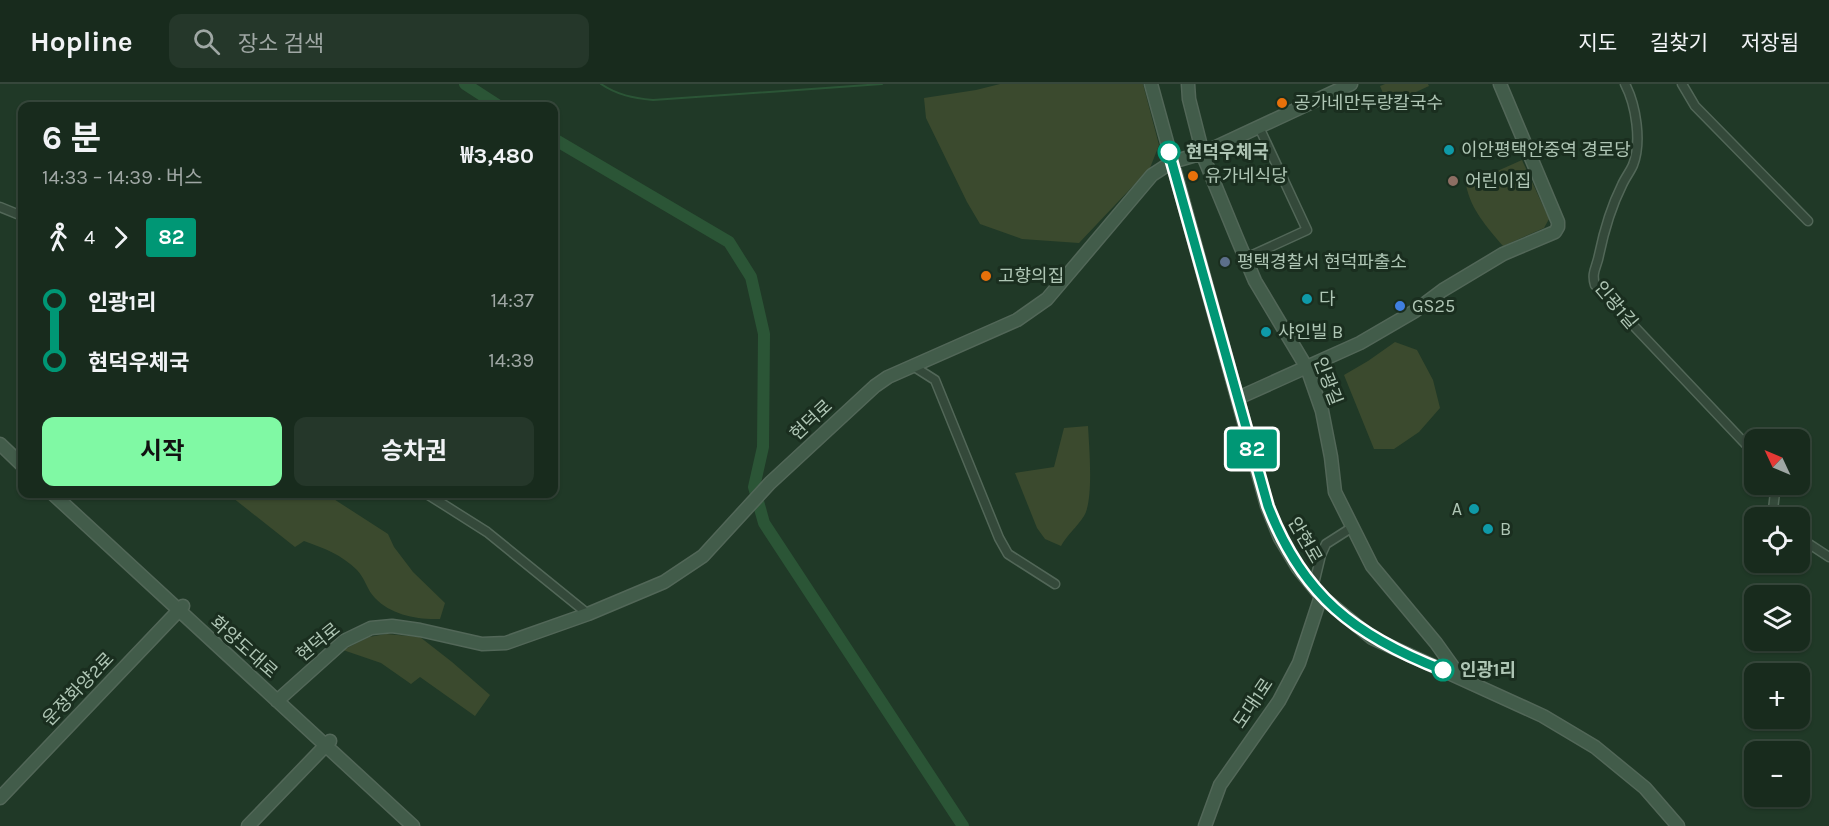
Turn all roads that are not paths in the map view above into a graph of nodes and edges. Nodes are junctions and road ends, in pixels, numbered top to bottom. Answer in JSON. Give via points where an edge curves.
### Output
{"nodes":[{"id":1,"x":1151,"y":84,"type":"edge"},
{"id":2,"x":1188,"y":84,"type":"edge"},
{"id":3,"x":1351,"y":84,"type":"edge"},
{"id":4,"x":1500,"y":84,"type":"edge"},
{"id":5,"x":1625,"y":84,"type":"edge"},
{"id":6,"x":1683,"y":84,"type":"edge"},
{"id":7,"x":1259,"y":127,"type":"junction"},
{"id":8,"x":1203,"y":153,"type":"junction"},
{"id":9,"x":1172,"y":162,"type":"junction"},
{"id":10,"x":0,"y":207,"type":"edge"},
{"id":11,"x":18,"y":214,"type":"edge"},
{"id":12,"x":1808,"y":221,"type":"dead end"},
{"id":13,"x":1246,"y":258,"type":"junction"},
{"id":14,"x":913,"y":366,"type":"junction"},
{"id":15,"x":1307,"y":368,"type":"junction"},
{"id":16,"x":1238,"y":398,"type":"junction"},
{"id":17,"x":0,"y":435,"type":"edge"},
{"id":18,"x":1744,"y":442,"type":"edge"},
{"id":19,"x":0,"y":444,"type":"edge"},
{"id":20,"x":18,"y":452,"type":"edge"},
{"id":21,"x":18,"y":461,"type":"edge"},
{"id":22,"x":57,"y":498,"type":"edge"},
{"id":23,"x":67,"y":498,"type":"edge"},
{"id":24,"x":433,"y":498,"type":"edge"},
{"id":25,"x":1351,"y":528,"type":"junction"},
{"id":26,"x":1810,"y":545,"type":"edge"},
{"id":27,"x":1829,"y":557,"type":"edge"},
{"id":28,"x":1054,"y":584,"type":"dead end"},
{"id":29,"x":1317,"y":592,"type":"junction"},
{"id":30,"x":178,"y":606,"type":"junction"},
{"id":31,"x":588,"y":614,"type":"junction"},
{"id":32,"x":1456,"y":675,"type":"junction"},
{"id":33,"x":280,"y":699,"type":"junction"},
{"id":34,"x":330,"y":745,"type":"junction"},
{"id":35,"x":0,"y":789,"type":"edge"},
{"id":36,"x":0,"y":798,"type":"edge"},
{"id":37,"x":248,"y":826,"type":"edge"},
{"id":38,"x":258,"y":826,"type":"edge"},
{"id":39,"x":412,"y":826,"type":"edge"},
{"id":40,"x":421,"y":826,"type":"edge"},
{"id":41,"x":1205,"y":826,"type":"edge"},
{"id":42,"x":1678,"y":826,"type":"edge"}],
"edges":[{"from":1,"to":9,"type":"street","name":"안현로"},
{"from":2,"to":8,"type":"street","name":"인광길"},
{"from":3,"to":7,"type":"street","name":"현덕로"},
{"from":4,"to":15,"type":"street","via":[[1558,222],[1555,232],[1503,254],[1360,343]]},
{"from":5,"to":18,"type":"street","name":"인광1길","via":[[1638,141],[1633,164],[1605,229],[1592,274],[1595,285]]},
{"from":6,"to":12,"type":"street","via":[[1695,106]]},
{"from":7,"to":8,"type":"street","name":"현덕로"},
{"from":7,"to":13,"type":"street","via":[[1307,230]]},
{"from":8,"to":9,"type":"street","name":"현덕로"},
{"from":8,"to":13,"type":"street","name":"인광길"},
{"from":9,"to":14,"type":"street","name":"현덕로","via":[[1141,186],[1047,299],[1017,320]]},
{"from":9,"to":16,"type":"street","name":"안현로"},
{"from":10,"to":11,"type":"street"},
{"from":13,"to":15,"type":"street","name":"인광길"},
{"from":14,"to":28,"type":"street","via":[[935,380],[1008,554]]},
{"from":14,"to":31,"type":"street","name":"현덕로","via":[[888,377],[862,397],[765,490],[717,544],[692,564],[664,582]]},
{"from":15,"to":16,"type":"street"},
{"from":15,"to":25,"type":"street","name":"인광길","via":[[1322,411],[1335,492]]},
{"from":16,"to":29,"type":"street","name":"안현로","via":[[1280,538]]},
{"from":17,"to":20,"type":"street"},
{"from":19,"to":21,"type":"street"},
{"from":22,"to":30,"type":"street","name":"화양도대로"},
{"from":23,"to":30,"type":"street","name":"화양도대로"},
{"from":24,"to":31,"type":"street","via":[[487,532]]},
{"from":25,"to":29,"type":"street","via":[[1326,544]]},
{"from":25,"to":32,"type":"street","name":"인광길","via":[[1372,566],[1436,643]]},
{"from":26,"to":27,"type":"street"},
{"from":29,"to":32,"type":"street","name":"안현로","via":[[1372,638]]},
{"from":29,"to":41,"type":"street","name":"도대1로","via":[[1299,663],[1279,701],[1220,785]]},
{"from":30,"to":33,"type":"street","name":"화양도대로"},
{"from":30,"to":35,"type":"street","name":"운정화양2로"},
{"from":30,"to":36,"type":"street","name":"운정화양2로"},
{"from":31,"to":33,"type":"street","name":"현덕로","via":[[506,644],[482,644],[401,627],[371,628],[344,640]]},
{"from":32,"to":42,"type":"street","name":"안현로","via":[[1543,716],[1595,747],[1645,788]]},
{"from":33,"to":34,"type":"street","name":"화양도대로"},
{"from":34,"to":37,"type":"street"},
{"from":34,"to":38,"type":"street"},
{"from":34,"to":39,"type":"street","name":"화양도대로"},
{"from":34,"to":40,"type":"street","name":"화양도대로"}]}
